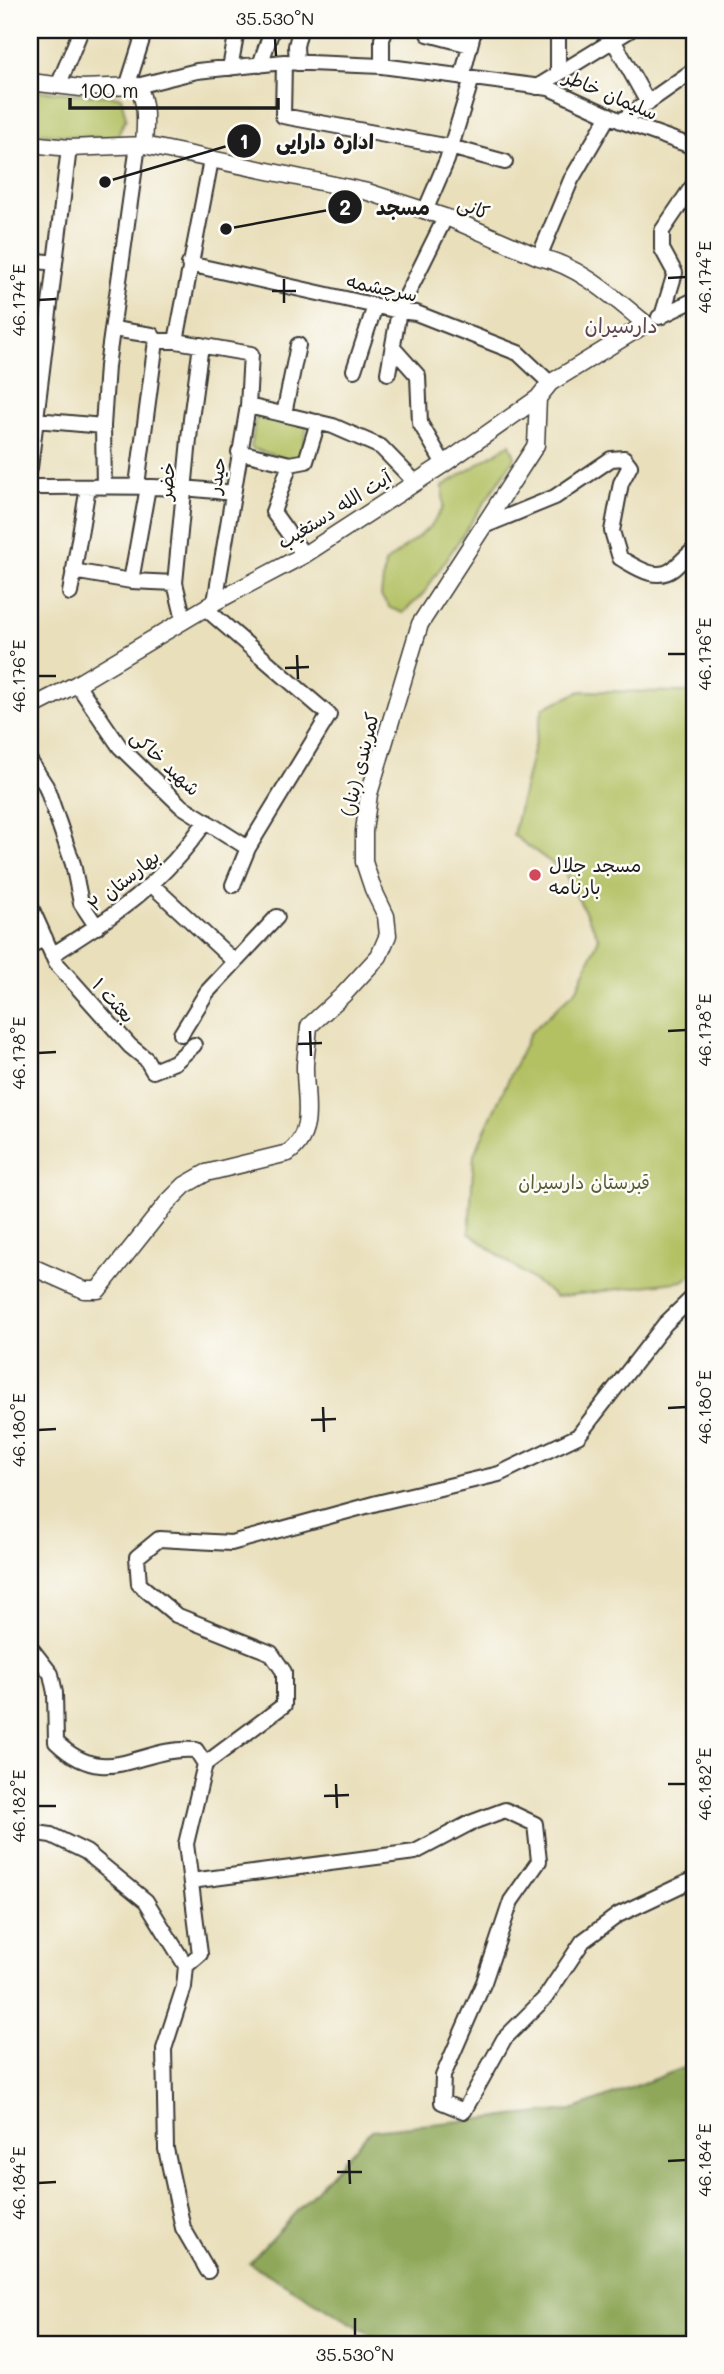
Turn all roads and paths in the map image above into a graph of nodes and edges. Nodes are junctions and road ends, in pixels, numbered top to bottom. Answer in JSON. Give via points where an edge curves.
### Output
{"nodes":[{"id":1,"x":81,"y":30,"type":"edge"},
{"id":2,"x":145,"y":30,"type":"edge"},
{"id":3,"x":236,"y":30,"type":"edge"},
{"id":4,"x":272,"y":30,"type":"edge"},
{"id":5,"x":300,"y":30,"type":"edge"},
{"id":6,"x":386,"y":30,"type":"edge"},
{"id":7,"x":474,"y":30,"type":"edge"},
{"id":8,"x":558,"y":30,"type":"edge"},
{"id":9,"x":630,"y":30,"type":"edge"},
{"id":10,"x":428,"y":34,"type":"dead end"},
{"id":11,"x":613,"y":40,"type":"junction"},
{"id":12,"x":470,"y":45,"type":"junction"},
{"id":13,"x":290,"y":63,"type":"junction"},
{"id":14,"x":260,"y":65,"type":"junction"},
{"id":15,"x":382,"y":66,"type":"junction"},
{"id":16,"x":230,"y":68,"type":"junction"},
{"id":17,"x":694,"y":70,"type":"edge"},
{"id":18,"x":558,"y":73,"type":"junction"},
{"id":19,"x":467,"y":77,"type":"junction"},
{"id":20,"x":30,"y":82,"type":"edge"},
{"id":21,"x":58,"y":86,"type":"junction"},
{"id":22,"x":132,"y":87,"type":"junction"},
{"id":23,"x":537,"y":87,"type":"junction"},
{"id":24,"x":648,"y":103,"type":"junction"},
{"id":25,"x":615,"y":118,"type":"junction"},
{"id":26,"x":30,"y":144,"type":"edge"},
{"id":27,"x":141,"y":145,"type":"junction"},
{"id":28,"x":450,"y":147,"type":"junction"},
{"id":29,"x":694,"y":147,"type":"edge"},
{"id":30,"x":69,"y":148,"type":"junction"},
{"id":31,"x":211,"y":160,"type":"junction"},
{"id":32,"x":505,"y":162,"type":"dead end"},
{"id":33,"x":694,"y":184,"type":"edge"},
{"id":34,"x":425,"y":211,"type":"junction"},
{"id":35,"x":445,"y":218,"type":"junction"},
{"id":36,"x":538,"y":257,"type":"junction"},
{"id":37,"x":30,"y":260,"type":"edge"},
{"id":38,"x":55,"y":262,"type":"junction"},
{"id":39,"x":189,"y":264,"type":"junction"},
{"id":40,"x":694,"y":300,"type":"edge"},
{"id":41,"x":375,"y":306,"type":"junction"},
{"id":42,"x":399,"y":311,"type":"junction"},
{"id":43,"x":662,"y":316,"type":"junction"},
{"id":44,"x":646,"y":324,"type":"junction"},
{"id":45,"x":113,"y":329,"type":"junction"},
{"id":46,"x":156,"y":341,"type":"junction"},
{"id":47,"x":176,"y":341,"type":"junction"},
{"id":48,"x":201,"y":345,"type":"junction"},
{"id":49,"x":298,"y":345,"type":"dead end"},
{"id":50,"x":393,"y":348,"type":"junction"},
{"id":51,"x":355,"y":370,"type":"dead end"},
{"id":52,"x":388,"y":373,"type":"dead end"},
{"id":53,"x":550,"y":383,"type":"junction"},
{"id":54,"x":538,"y":398,"type":"junction"},
{"id":55,"x":248,"y":406,"type":"junction"},
{"id":56,"x":284,"y":414,"type":"junction"},
{"id":57,"x":36,"y":421,"type":"junction"},
{"id":58,"x":318,"y":422,"type":"junction"},
{"id":59,"x":103,"y":426,"type":"junction"},
{"id":60,"x":31,"y":443,"type":"edge"},
{"id":61,"x":239,"y":452,"type":"junction"},
{"id":62,"x":290,"y":464,"type":"junction"},
{"id":63,"x":444,"y":464,"type":"junction"},
{"id":64,"x":30,"y":468,"type":"edge"},
{"id":65,"x":416,"y":483,"type":"junction"},
{"id":66,"x":142,"y":486,"type":"junction"},
{"id":67,"x":30,"y":487,"type":"edge"},
{"id":68,"x":88,"y":487,"type":"junction"},
{"id":69,"x":104,"y":487,"type":"junction"},
{"id":70,"x":185,"y":487,"type":"junction"},
{"id":71,"x":232,"y":494,"type":"junction"},
{"id":72,"x":484,"y":526,"type":"junction"},
{"id":73,"x":694,"y":550,"type":"edge"},
{"id":74,"x":304,"y":555,"type":"junction"},
{"id":75,"x":73,"y":571,"type":"junction"},
{"id":76,"x":131,"y":581,"type":"junction"},
{"id":77,"x":175,"y":583,"type":"junction"},
{"id":78,"x":70,"y":593,"type":"dead end"},
{"id":79,"x":210,"y":605,"type":"junction"},
{"id":80,"x":184,"y":620,"type":"junction"},
{"id":81,"x":78,"y":684,"type":"junction"},
{"id":82,"x":30,"y":708,"type":"edge"},
{"id":83,"x":30,"y":761,"type":"edge"},
{"id":84,"x":206,"y":821,"type":"junction"},
{"id":85,"x":248,"y":848,"type":"junction"},
{"id":86,"x":152,"y":885,"type":"junction"},
{"id":87,"x":233,"y":885,"type":"dead end"},
{"id":88,"x":30,"y":905,"type":"edge"},
{"id":89,"x":277,"y":917,"type":"dead end"},
{"id":90,"x":97,"y":927,"type":"junction"},
{"id":91,"x":45,"y":938,"type":"junction"},
{"id":92,"x":30,"y":946,"type":"edge"},
{"id":93,"x":52,"y":955,"type":"junction"},
{"id":94,"x":235,"y":962,"type":"junction"},
{"id":95,"x":181,"y":1034,"type":"dead end"},
{"id":96,"x":194,"y":1045,"type":"dead end"},
{"id":97,"x":30,"y":1266,"type":"edge"},
{"id":98,"x":694,"y":1296,"type":"edge"},
{"id":99,"x":30,"y":1647,"type":"edge"},
{"id":100,"x":205,"y":1764,"type":"junction"},
{"id":101,"x":30,"y":1832,"type":"edge"},
{"id":102,"x":694,"y":1879,"type":"edge"},
{"id":103,"x":191,"y":1881,"type":"junction"},
{"id":104,"x":186,"y":1966,"type":"junction"},
{"id":105,"x":208,"y":2271,"type":"dead end"}],
"edges":[{"from":1,"to":21,"type":"street"},
{"from":2,"to":22,"type":"street"},
{"from":3,"to":16,"type":"street"},
{"from":4,"to":14,"type":"street"},
{"from":5,"to":13,"type":"street"},
{"from":6,"to":15,"type":"street"},
{"from":7,"to":12,"type":"street"},
{"from":8,"to":18,"type":"street"},
{"from":9,"to":11,"type":"street"},
{"from":10,"to":12,"type":"street"},
{"from":11,"to":18,"type":"street"},
{"from":11,"to":24,"type":"street"},
{"from":12,"to":19,"type":"street"},
{"from":13,"to":14,"type":"street","name":"سلیمان خاطر"},
{"from":13,"to":15,"type":"street","name":"سلیمان خاطر"},
{"from":13,"to":28,"type":"street","via":[[283,116]]},
{"from":14,"to":16,"type":"street","name":"سلیمان خاطر"},
{"from":15,"to":19,"type":"street","name":"سلیمان خاطر"},
{"from":16,"to":22,"type":"street","name":"سلیمان خاطر"},
{"from":17,"to":24,"type":"street"},
{"from":18,"to":23,"type":"street"},
{"from":19,"to":23,"type":"street","name":"سلیمان خاطر"},
{"from":19,"to":28,"type":"street"},
{"from":20,"to":21,"type":"street"},
{"from":21,"to":22,"type":"street"},
{"from":22,"to":27,"type":"street","via":[[143,94]]},
{"from":23,"to":25,"type":"street","name":"سلیمان خاطر","via":[[549,88]]},
{"from":24,"to":25,"type":"street"},
{"from":25,"to":29,"type":"street","name":"سلیمان خاطر"},
{"from":25,"to":36,"type":"street","via":[[571,180]]},
{"from":26,"to":30,"type":"street","name":"کانی"},
{"from":27,"to":30,"type":"street","name":"کانی"},
{"from":27,"to":31,"type":"street","name":"کانی"},
{"from":27,"to":45,"type":"street"},
{"from":28,"to":32,"type":"street"},
{"from":28,"to":34,"type":"street"},
{"from":30,"to":38,"type":"street"},
{"from":31,"to":34,"type":"street","name":"کانی","via":[[368,192]]},
{"from":31,"to":39,"type":"street"},
{"from":33,"to":43,"type":"street","via":[[662,231],[662,249],[675,273]]},
{"from":34,"to":35,"type":"street","name":"کانی"},
{"from":35,"to":36,"type":"street","name":"کانی"},
{"from":35,"to":42,"type":"street"},
{"from":36,"to":44,"type":"street","name":"کانی","via":[[553,260],[601,287]]},
{"from":37,"to":38,"type":"street"},
{"from":38,"to":57,"type":"street"},
{"from":39,"to":41,"type":"street","name":"سرچشمه"},
{"from":39,"to":47,"type":"street"},
{"from":40,"to":43,"type":"street"},
{"from":41,"to":42,"type":"street","name":"سرچشمه"},
{"from":41,"to":51,"type":"street"},
{"from":42,"to":50,"type":"street"},
{"from":42,"to":53,"type":"street","name":"سرچشمه","via":[[416,313],[518,353]]},
{"from":43,"to":44,"type":"street"},
{"from":44,"to":53,"type":"street","name":"آیت الله دستغیب"},
{"from":45,"to":46,"type":"street","via":[[152,335]]},
{"from":45,"to":59,"type":"street"},
{"from":46,"to":47,"type":"street"},
{"from":46,"to":66,"type":"street"},
{"from":47,"to":48,"type":"street"},
{"from":48,"to":55,"type":"street","name":"حیدر","via":[[251,354]]},
{"from":48,"to":70,"type":"street","name":"خضر"},
{"from":49,"to":56,"type":"street"},
{"from":50,"to":52,"type":"street"},
{"from":50,"to":63,"type":"street","via":[[418,376],[420,423]]},
{"from":53,"to":54,"type":"street","name":"آیت الله دستغیب"},
{"from":54,"to":63,"type":"street","name":"آیت الله دستغیب"},
{"from":54,"to":72,"type":"street","name":"کمربندی (بنار)","via":[[536,445]]},
{"from":55,"to":56,"type":"street"},
{"from":55,"to":61,"type":"street","name":"حیدر"},
{"from":56,"to":58,"type":"street"},
{"from":57,"to":59,"type":"street"},
{"from":57,"to":60,"type":"street"},
{"from":58,"to":62,"type":"street","via":[[306,461]]},
{"from":58,"to":65,"type":"street","via":[[381,447]]},
{"from":59,"to":69,"type":"street"},
{"from":60,"to":64,"type":"street"},
{"from":61,"to":62,"type":"street"},
{"from":61,"to":71,"type":"street","name":"حیدر"},
{"from":62,"to":74,"type":"street","via":[[273,512]]},
{"from":63,"to":65,"type":"street","name":"آیت الله دستغیب"},
{"from":65,"to":74,"type":"street","name":"آیت الله دستغیب"},
{"from":66,"to":69,"type":"street"},
{"from":66,"to":70,"type":"street"},
{"from":66,"to":76,"type":"street"},
{"from":67,"to":68,"type":"street"},
{"from":68,"to":69,"type":"street"},
{"from":68,"to":75,"type":"street"},
{"from":70,"to":71,"type":"street"},
{"from":70,"to":77,"type":"street","name":"خضر"},
{"from":71,"to":79,"type":"street","name":"حیدر"},
{"from":72,"to":73,"type":"street","via":[[555,498],[611,459],[624,458],[630,466],[621,483],[612,531],[620,558],[660,575],[670,572]]},
{"from":72,"to":97,"type":"street","name":"کمربندی (بنار)","via":[[420,624],[412,650],[369,794],[364,831],[365,862],[386,916],[388,935],[379,956],[309,1026],[306,1131],[299,1145],[288,1153],[206,1173],[185,1185],[98,1290],[84,1290]]},
{"from":74,"to":79,"type":"street","name":"آیت الله دستغیب"},
{"from":75,"to":76,"type":"street"},
{"from":75,"to":78,"type":"street"},
{"from":76,"to":77,"type":"street"},
{"from":77,"to":80,"type":"street","name":"خضر"},
{"from":79,"to":80,"type":"street","name":"آیت الله دستغیب"},
{"from":79,"to":85,"type":"street","via":[[329,715]]},
{"from":80,"to":81,"type":"street","name":"آیت الله دستغیب"},
{"from":81,"to":82,"type":"street","name":"آیت الله دستغیب"},
{"from":81,"to":84,"type":"street","name":"شهید خاکی","via":[[120,747],[180,805]]},
{"from":83,"to":90,"type":"street","via":[[46,786],[73,864],[81,903]]},
{"from":84,"to":85,"type":"street","name":"شهید خاکی"},
{"from":84,"to":86,"type":"street","name":"بهارستان ۲","via":[[187,849]]},
{"from":85,"to":87,"type":"street"},
{"from":86,"to":90,"type":"street","name":"بهارستان ۲"},
{"from":86,"to":94,"type":"street"},
{"from":88,"to":91,"type":"street","name":"بعثت ۱"},
{"from":89,"to":94,"type":"street"},
{"from":90,"to":93,"type":"street","name":"بهارستان ۲"},
{"from":91,"to":92,"type":"street"},
{"from":91,"to":93,"type":"street","name":"بعثت ۱"},
{"from":93,"to":96,"type":"street","name":"بعثت ۱","via":[[153,1071],[176,1062]]},
{"from":94,"to":95,"type":"street","via":[[207,992]]},
{"from":98,"to":100,"type":"street","via":[[665,1324],[578,1436],[499,1474],[231,1543],[159,1539],[136,1558],[139,1584],[176,1615],[271,1654],[284,1672],[284,1705]]},
{"from":99,"to":100,"type":"street","via":[[51,1674],[56,1742],[71,1757],[100,1767],[179,1749],[196,1750]]},
{"from":100,"to":103,"type":"street","via":[[186,1844]]},
{"from":101,"to":104,"type":"street","via":[[51,1835],[86,1852],[146,1901]]},
{"from":102,"to":103,"type":"street","via":[[618,1915],[583,1941],[545,1998],[504,2039],[464,2111],[442,2102],[443,2076],[484,1982],[511,1901],[539,1861],[535,1824],[505,1811],[470,1823],[415,1852]]},
{"from":103,"to":104,"type":"street","via":[[200,1954]]},
{"from":104,"to":105,"type":"street","via":[[164,2049],[166,2149],[183,2228]]}]}
